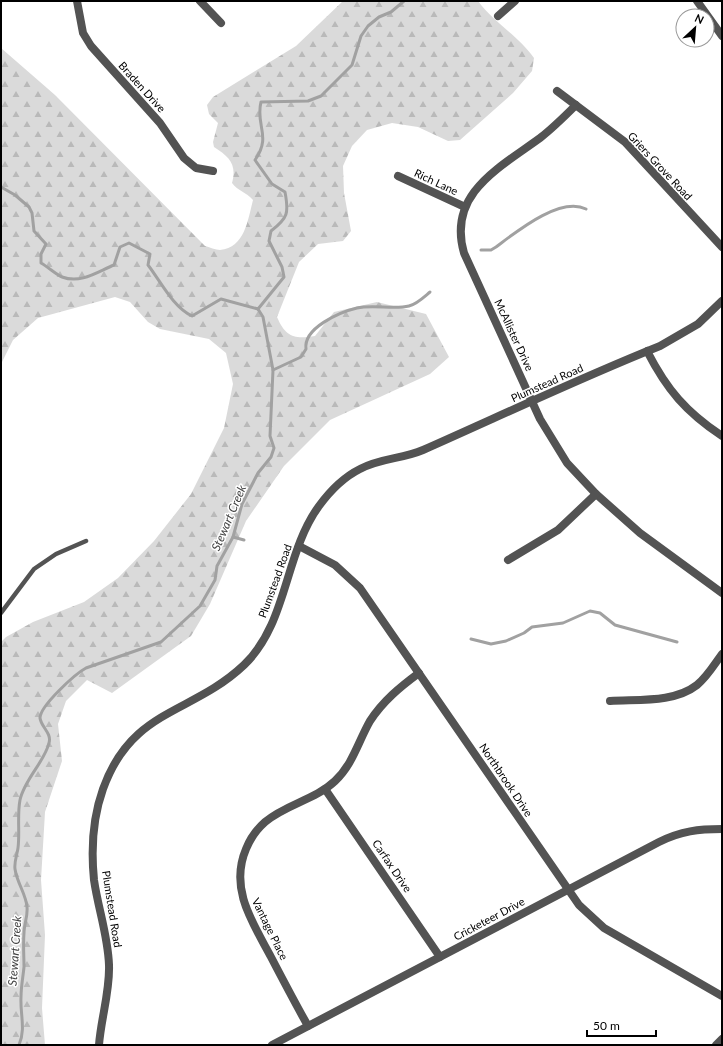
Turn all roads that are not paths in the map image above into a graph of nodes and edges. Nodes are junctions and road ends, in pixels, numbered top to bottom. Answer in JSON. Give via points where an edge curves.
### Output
{"nodes":[{"id":1,"x":77,"y":1,"type":"edge"},
{"id":2,"x":200,"y":1,"type":"edge"},
{"id":3,"x":515,"y":1,"type":"edge"},
{"id":4,"x":697,"y":1,"type":"edge"},
{"id":5,"x":498,"y":16,"type":"dead end"},
{"id":6,"x":221,"y":23,"type":"dead end"},
{"id":7,"x":722,"y":36,"type":"edge"},
{"id":8,"x":557,"y":91,"type":"dead end"},
{"id":9,"x":576,"y":105,"type":"junction"},
{"id":10,"x":213,"y":171,"type":"dead end"},
{"id":11,"x":398,"y":176,"type":"dead end"},
{"id":12,"x":465,"y":207,"type":"junction"},
{"id":13,"x":722,"y":247,"type":"edge"},
{"id":14,"x":722,"y":301,"type":"edge"},
{"id":15,"x":647,"y":351,"type":"junction"},
{"id":16,"x":532,"y":402,"type":"junction"},
{"id":17,"x":722,"y":436,"type":"edge"},
{"id":18,"x":596,"y":494,"type":"junction"},
{"id":19,"x":86,"y":541,"type":"dead end"},
{"id":20,"x":299,"y":546,"type":"junction"},
{"id":21,"x":508,"y":560,"type":"dead end"},
{"id":22,"x":722,"y":593,"type":"edge"},
{"id":23,"x":1,"y":613,"type":"edge"},
{"id":24,"x":722,"y":654,"type":"edge"},
{"id":25,"x":419,"y":673,"type":"junction"},
{"id":26,"x":610,"y":701,"type":"dead end"},
{"id":27,"x":324,"y":789,"type":"junction"},
{"id":28,"x":722,"y":829,"type":"edge"},
{"id":29,"x":568,"y":890,"type":"junction"},
{"id":30,"x":440,"y":957,"type":"junction"},
{"id":31,"x":722,"y":996,"type":"edge"},
{"id":32,"x":308,"y":1026,"type":"junction"},
{"id":33,"x":722,"y":1039,"type":"edge"},
{"id":34,"x":99,"y":1045,"type":"edge"},
{"id":35,"x":272,"y":1045,"type":"edge"},
{"id":36,"x":716,"y":1045,"type":"edge"}],
"edges":[{"from":1,"to":10,"type":"street","name":"Braden Drive","via":[[83,33],[91,46],[160,123],[184,158],[196,168]]},
{"from":2,"to":6,"type":"street"},
{"from":3,"to":5,"type":"street"},
{"from":4,"to":7,"type":"street"},
{"from":8,"to":9,"type":"street","name":"Griers Grove Road"},
{"from":9,"to":12,"type":"street","name":"McAllister Drive","via":[[541,137],[482,182],[474,190]]},
{"from":9,"to":13,"type":"street","name":"Griers Grove Road","via":[[625,142]]},
{"from":11,"to":12,"type":"street","name":"Rich Lane"},
{"from":12,"to":16,"type":"street","name":"McAllister Drive","via":[[460,230],[464,253]]},
{"from":14,"to":15,"type":"street","name":"Plumstead Road","via":[[682,335]]},
{"from":15,"to":16,"type":"street","name":"Plumstead Road"},
{"from":15,"to":17,"type":"street","via":[[660,376],[674,394],[691,413]]},
{"from":16,"to":18,"type":"street","name":"McAllister Drive","via":[[553,443]]},
{"from":16,"to":20,"type":"street","name":"Plumstead Road","via":[[417,452],[378,461],[358,470],[330,492],[319,506]]},
{"from":18,"to":21,"type":"street","via":[[558,530]]},
{"from":18,"to":22,"type":"street","name":"McAllister Drive","via":[[640,533]]},
{"from":19,"to":23,"type":"lane","via":[[56,554],[34,569]]},
{"from":20,"to":25,"type":"street","name":"Northbrook Drive","via":[[335,565],[350,577]]},
{"from":20,"to":34,"type":"street","name":"Plumstead Road","via":[[273,621],[251,657],[231,676],[142,729],[117,759],[103,791],[94,833],[93,868],[106,939],[109,973]]},
{"from":24,"to":26,"type":"street","via":[[706,677],[680,694]]},
{"from":25,"to":27,"type":"street","name":"Vantage Place","via":[[400,686],[381,706],[368,725],[347,767]]},
{"from":25,"to":29,"type":"street","name":"Northbrook Drive"},
{"from":27,"to":30,"type":"street","name":"Carfax Drive"},
{"from":27,"to":32,"type":"street","name":"Vantage Place","via":[[277,812],[257,829],[244,854],[240,874],[241,895],[245,908]]},
{"from":28,"to":29,"type":"street","name":"Cricketeer Drive","via":[[675,834]]},
{"from":29,"to":30,"type":"street","name":"Cricketeer Drive"},
{"from":29,"to":31,"type":"street","name":"Northbrook Drive","via":[[591,918],[604,928]]},
{"from":30,"to":32,"type":"street","name":"Cricketeer Drive"},
{"from":32,"to":35,"type":"street","name":"Cricketeer Drive"},
{"from":33,"to":36,"type":"street"}]}
